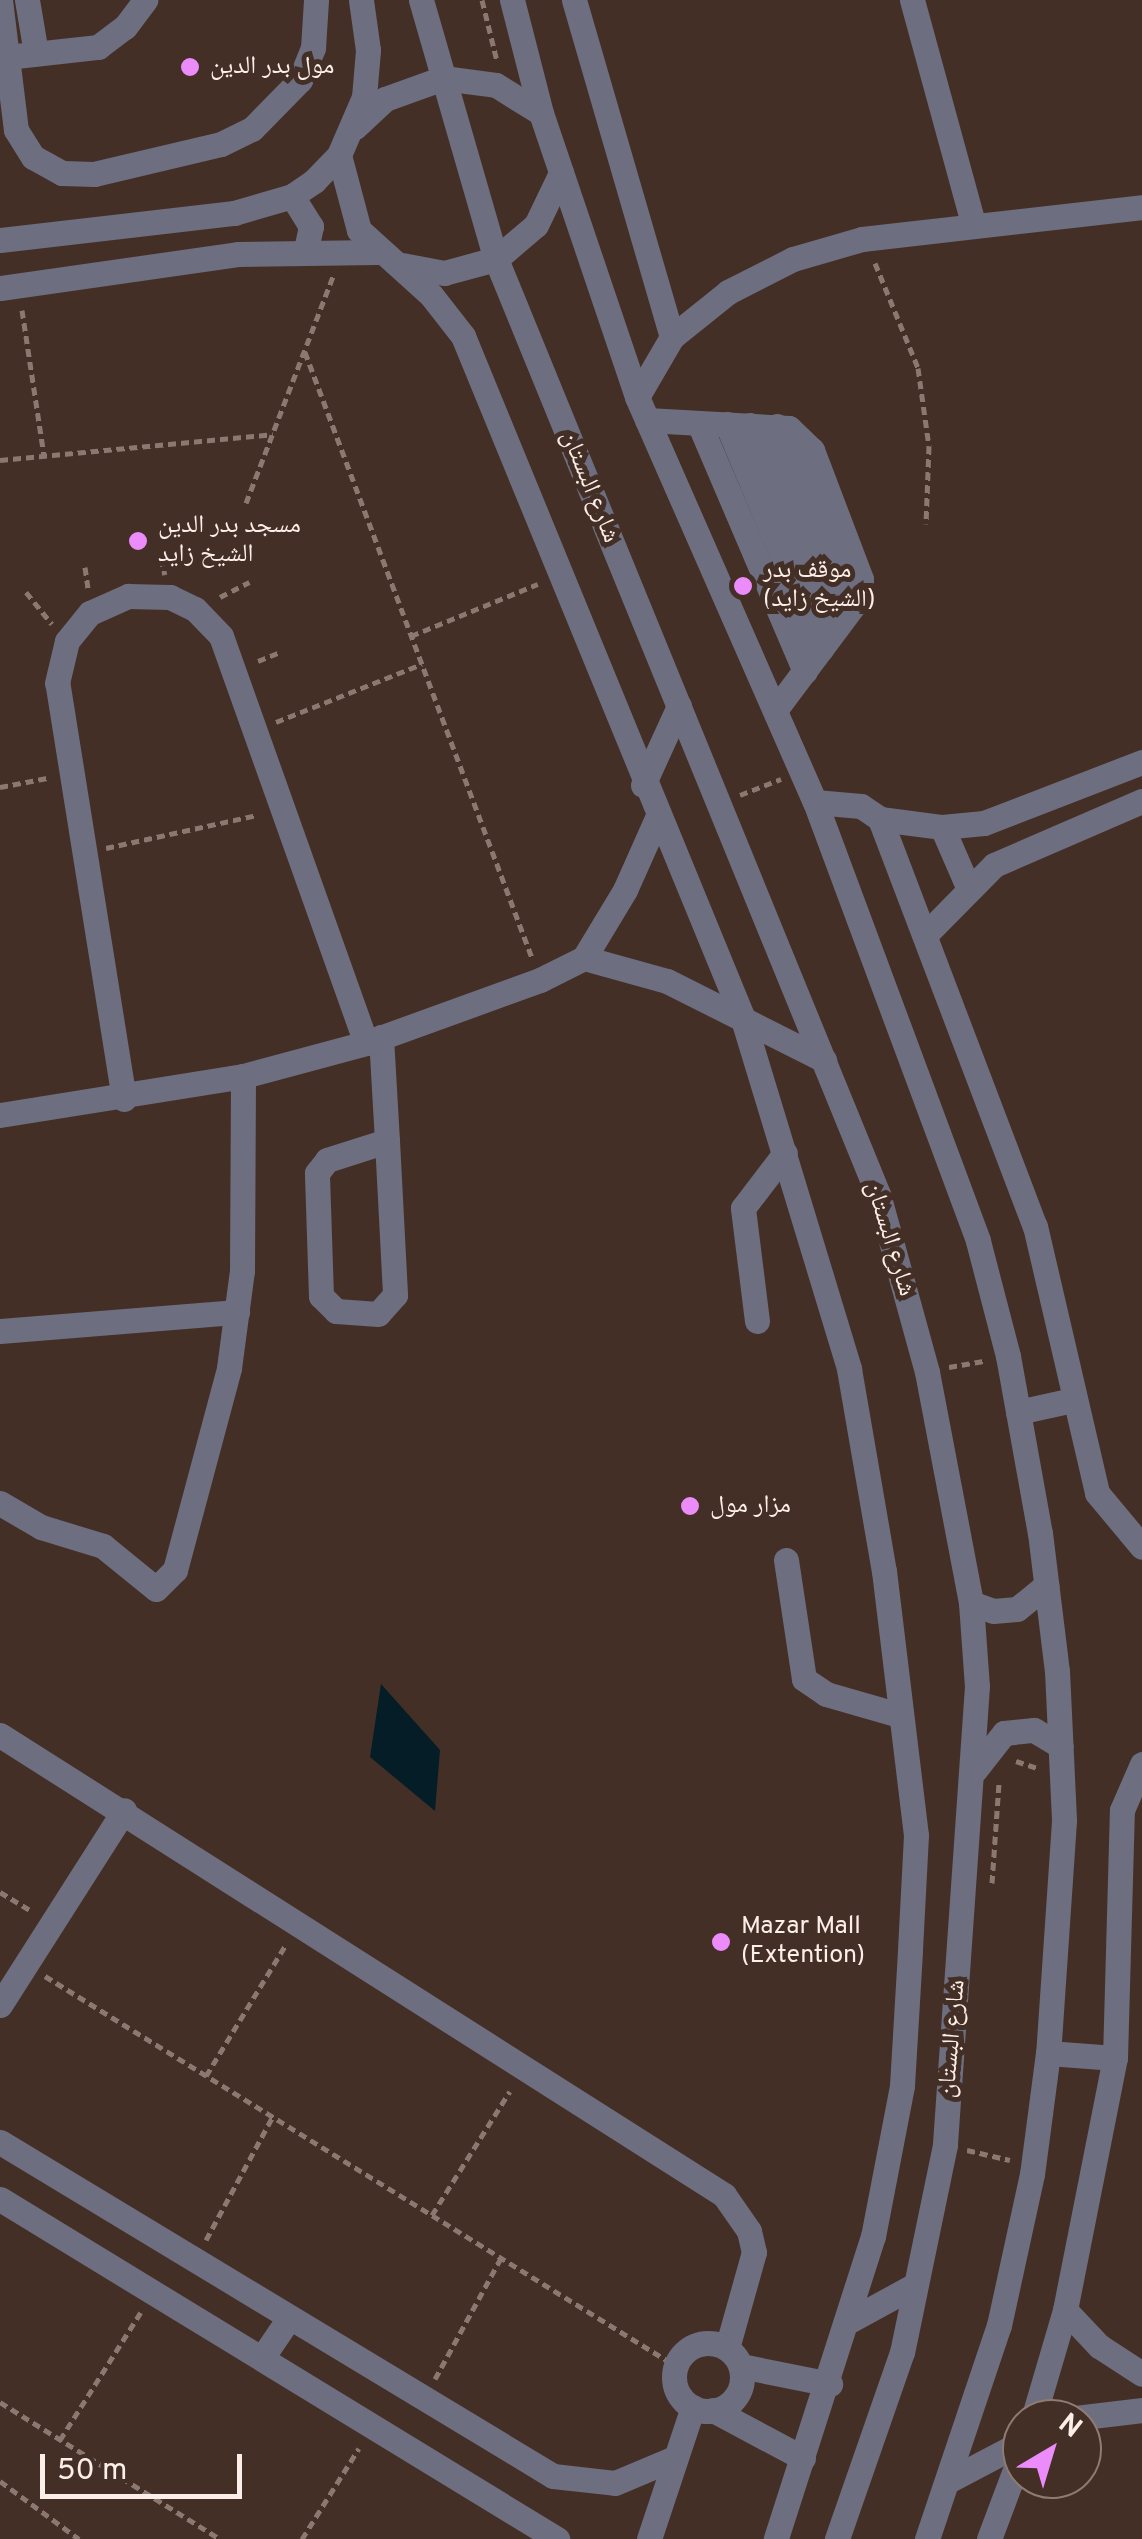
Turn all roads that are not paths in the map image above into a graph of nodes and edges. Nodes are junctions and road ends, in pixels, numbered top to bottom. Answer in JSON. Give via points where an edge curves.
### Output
{"nodes":[{"id":1,"x":0,"y":0,"type":"edge"},
{"id":2,"x":27,"y":0,"type":"edge"},
{"id":3,"x":145,"y":0,"type":"edge"},
{"id":4,"x":421,"y":0,"type":"edge"},
{"id":5,"x":512,"y":0,"type":"edge"},
{"id":6,"x":574,"y":0,"type":"edge"},
{"id":7,"x":912,"y":0,"type":"edge"},
{"id":8,"x":367,"y":1,"type":"edge"},
{"id":9,"x":317,"y":7,"type":"edge"},
{"id":10,"x":36,"y":54,"type":"junction"},
{"id":11,"x":7,"y":57,"type":"junction"},
{"id":12,"x":444,"y":78,"type":"junction"},
{"id":13,"x":541,"y":113,"type":"junction"},
{"id":14,"x":343,"y":146,"type":"junction"},
{"id":15,"x":561,"y":174,"type":"junction"},
{"id":16,"x":292,"y":196,"type":"junction"},
{"id":17,"x":1142,"y":207,"type":"edge"},
{"id":18,"x":974,"y":226,"type":"junction"},
{"id":19,"x":0,"y":240,"type":"edge"},
{"id":20,"x":306,"y":249,"type":"junction"},
{"id":21,"x":385,"y":257,"type":"junction"},
{"id":22,"x":496,"y":259,"type":"junction"},
{"id":23,"x":9,"y":287,"type":"edge"},
{"id":24,"x":672,"y":337,"type":"junction"},
{"id":25,"x":642,"y":409,"type":"junction"},
{"id":26,"x":699,"y":423,"type":"junction"},
{"id":27,"x":751,"y":425,"type":"junction"},
{"id":28,"x":837,"y":627,"type":"junction"},
{"id":29,"x":821,"y":649,"type":"junction"},
{"id":30,"x":805,"y":670,"type":"junction"},
{"id":31,"x":679,"y":706,"type":"junction"},
{"id":32,"x":776,"y":710,"type":"junction"},
{"id":33,"x":1142,"y":762,"type":"edge"},
{"id":34,"x":643,"y":785,"type":"junction"},
{"id":35,"x":1142,"y":801,"type":"edge"},
{"id":36,"x":815,"y":802,"type":"junction"},
{"id":37,"x":656,"y":818,"type":"junction"},
{"id":38,"x":880,"y":820,"type":"junction"},
{"id":39,"x":942,"y":827,"type":"junction"},
{"id":40,"x":968,"y":887,"type":"junction"},
{"id":41,"x":928,"y":934,"type":"junction"},
{"id":42,"x":584,"y":958,"type":"junction"},
{"id":43,"x":742,"y":1016,"type":"junction"},
{"id":44,"x":373,"y":1040,"type":"junction"},
{"id":45,"x":824,"y":1060,"type":"junction"},
{"id":46,"x":243,"y":1076,"type":"junction"},
{"id":47,"x":124,"y":1099,"type":"junction"},
{"id":48,"x":0,"y":1115,"type":"edge"},
{"id":49,"x":387,"y":1140,"type":"junction"},
{"id":50,"x":785,"y":1152,"type":"junction"},
{"id":51,"x":237,"y":1312,"type":"junction"},
{"id":52,"x":757,"y":1321,"type":"dead end"},
{"id":53,"x":0,"y":1331,"type":"edge"},
{"id":54,"x":1074,"y":1400,"type":"junction"},
{"id":55,"x":1018,"y":1412,"type":"junction"},
{"id":56,"x":0,"y":1503,"type":"edge"},
{"id":57,"x":1142,"y":1547,"type":"edge"},
{"id":58,"x":786,"y":1560,"type":"dead end"},
{"id":59,"x":1047,"y":1585,"type":"junction"},
{"id":60,"x":971,"y":1603,"type":"junction"},
{"id":61,"x":899,"y":1715,"type":"junction"},
{"id":62,"x":0,"y":1735,"type":"edge"},
{"id":63,"x":1061,"y":1746,"type":"junction"},
{"id":64,"x":1142,"y":1764,"type":"edge"},
{"id":65,"x":971,"y":1780,"type":"junction"},
{"id":66,"x":124,"y":1810,"type":"junction"},
{"id":67,"x":0,"y":2005,"type":"edge"},
{"id":68,"x":1048,"y":2053,"type":"junction"},
{"id":69,"x":1115,"y":2058,"type":"junction"},
{"id":70,"x":0,"y":2142,"type":"edge"},
{"id":71,"x":0,"y":2199,"type":"edge"},
{"id":72,"x":916,"y":2286,"type":"junction"},
{"id":73,"x":1065,"y":2310,"type":"junction"},
{"id":74,"x":289,"y":2318,"type":"junction"},
{"id":75,"x":851,"y":2320,"type":"junction"},
{"id":76,"x":734,"y":2357,"type":"junction"},
{"id":77,"x":262,"y":2358,"type":"junction"},
{"id":78,"x":1142,"y":2374,"type":"edge"},
{"id":79,"x":830,"y":2384,"type":"junction"},
{"id":80,"x":1038,"y":2399,"type":"edge"},
{"id":81,"x":703,"y":2409,"type":"junction"},
{"id":82,"x":1102,"y":2410,"type":"edge"},
{"id":83,"x":1142,"y":2410,"type":"edge"},
{"id":84,"x":1002,"y":2453,"type":"edge"},
{"id":85,"x":802,"y":2458,"type":"junction"},
{"id":86,"x":672,"y":2459,"type":"junction"},
{"id":87,"x":950,"y":2480,"type":"junction"},
{"id":88,"x":1004,"y":2499,"type":"edge"},
{"id":89,"x":557,"y":2539,"type":"edge"},
{"id":90,"x":649,"y":2539,"type":"edge"},
{"id":91,"x":776,"y":2539,"type":"edge"},
{"id":92,"x":837,"y":2539,"type":"edge"},
{"id":93,"x":927,"y":2539,"type":"edge"},
{"id":94,"x":989,"y":2539,"type":"edge"}],
"edges":[{"from":1,"to":11,"type":"street"},
{"from":2,"to":10,"type":"street"},
{"from":3,"to":10,"type":"street","via":[[126,28],[98,47]]},
{"from":4,"to":12,"type":"street","name":"شارع البستان"},
{"from":5,"to":13,"type":"street"},
{"from":6,"to":24,"type":"street"},
{"from":7,"to":18,"type":"street"},
{"from":8,"to":9,"type":"street"},
{"from":8,"to":14,"type":"street","via":[[364,97]]},
{"from":9,"to":11,"type":"street","via":[[300,80],[252,129],[220,144],[94,174],[62,173],[33,157],[16,130]]},
{"from":10,"to":11,"type":"street"},
{"from":12,"to":13,"type":"street","via":[[496,85]]},
{"from":12,"to":14,"type":"street","via":[[385,99]]},
{"from":12,"to":22,"type":"street","name":"شارع البستان"},
{"from":13,"to":15,"type":"street"},
{"from":14,"to":16,"type":"street"},
{"from":14,"to":21,"type":"street","via":[[347,203]]},
{"from":15,"to":22,"type":"street","via":[[536,225]]},
{"from":15,"to":25,"type":"street"},
{"from":16,"to":19,"type":"street","via":[[234,214]]},
{"from":16,"to":20,"type":"street","via":[[310,226]]},
{"from":17,"to":18,"type":"street"},
{"from":18,"to":24,"type":"street","via":[[862,239],[793,259],[728,292]]},
{"from":20,"to":21,"type":"street"},
{"from":20,"to":23,"type":"street"},
{"from":21,"to":22,"type":"street","via":[[444,273]]},
{"from":21,"to":34,"type":"street","via":[[431,296],[463,336]]},
{"from":22,"to":31,"type":"street","name":"شارع البستان"},
{"from":24,"to":25,"type":"street"},
{"from":25,"to":26,"type":"street"},
{"from":25,"to":32,"type":"street"},
{"from":26,"to":27,"type":"street"},
{"from":26,"to":30,"type":"street"},
{"from":27,"to":28,"type":"street"},
{"from":27,"to":28,"type":"street","via":[[803,437],[812,450],[859,563],[852,606]]},
{"from":27,"to":29,"type":"street"},
{"from":28,"to":29,"type":"street"},
{"from":29,"to":30,"type":"street"},
{"from":30,"to":32,"type":"street"},
{"from":31,"to":34,"type":"street"},
{"from":31,"to":45,"type":"street","name":"شارع البستان","via":[[733,802]]},
{"from":32,"to":36,"type":"street"},
{"from":33,"to":39,"type":"street","via":[[1024,810]]},
{"from":34,"to":37,"type":"street"},
{"from":35,"to":40,"type":"street","via":[[1024,847]]},
{"from":36,"to":38,"type":"street","via":[[861,806]]},
{"from":36,"to":55,"type":"street","via":[[978,1241],[997,1358]]},
{"from":37,"to":42,"type":"street","via":[[625,890]]},
{"from":37,"to":43,"type":"street"},
{"from":38,"to":39,"type":"street"},
{"from":38,"to":41,"type":"street"},
{"from":39,"to":40,"type":"street"},
{"from":40,"to":41,"type":"street"},
{"from":41,"to":54,"type":"street","via":[[1035,1226]]},
{"from":42,"to":43,"type":"street","via":[[667,981]]},
{"from":42,"to":44,"type":"street"},
{"from":43,"to":45,"type":"street"},
{"from":43,"to":50,"type":"street"},
{"from":44,"to":46,"type":"street"},
{"from":44,"to":47,"type":"street","via":[[220,636],[195,610],[170,597],[128,596],[90,613],[66,642],[57,683]]},
{"from":44,"to":49,"type":"street"},
{"from":45,"to":60,"type":"street","name":"شارع البستان","via":[[878,1194],[917,1336]]},
{"from":46,"to":47,"type":"street"},
{"from":46,"to":51,"type":"street"},
{"from":47,"to":48,"type":"street"},
{"from":49,"to":49,"type":"street","via":[[394,1296],[378,1314],[336,1312],[321,1296],[316,1173],[326,1160]]},
{"from":50,"to":52,"type":"street","via":[[743,1208]]},
{"from":50,"to":61,"type":"street","via":[[849,1369],[884,1571]]},
{"from":51,"to":53,"type":"street"},
{"from":51,"to":56,"type":"street","via":[[223,1403],[168,1581],[156,1589],[145,1584],[104,1546],[40,1527]]},
{"from":54,"to":55,"type":"street"},
{"from":54,"to":57,"type":"street","via":[[1097,1492]]},
{"from":55,"to":59,"type":"street"},
{"from":58,"to":61,"type":"street","via":[[804,1679],[818,1691]]},
{"from":59,"to":60,"type":"street","via":[[1017,1609],[993,1611]]},
{"from":59,"to":63,"type":"street"},
{"from":60,"to":65,"type":"street","name":"شارع البستان"},
{"from":61,"to":75,"type":"street","via":[[916,1835],[902,2086]]},
{"from":62,"to":66,"type":"street"},
{"from":63,"to":65,"type":"street","via":[[1034,1730],[1004,1733],[983,1753]]},
{"from":63,"to":68,"type":"street","via":[[1062,1880]]},
{"from":64,"to":69,"type":"street","via":[[1122,1810]]},
{"from":65,"to":72,"type":"street","name":"شارع البستان","via":[[960,2143]]},
{"from":66,"to":67,"type":"street"},
{"from":66,"to":76,"type":"street","via":[[739,2211],[749,2231],[753,2275]]},
{"from":68,"to":69,"type":"street"},
{"from":68,"to":87,"type":"street","via":[[1033,2165],[999,2326]]},
{"from":69,"to":73,"type":"street"},
{"from":70,"to":74,"type":"street"},
{"from":71,"to":77,"type":"street"},
{"from":72,"to":75,"type":"street"},
{"from":72,"to":92,"type":"street","name":"شارع البستان","via":[[880,2424]]},
{"from":73,"to":78,"type":"street","via":[[1099,2346]]},
{"from":73,"to":80,"type":"street"},
{"from":74,"to":77,"type":"street"},
{"from":74,"to":86,"type":"street","via":[[573,2482],[635,2478]]},
{"from":75,"to":79,"type":"street"},
{"from":76,"to":79,"type":"street"},
{"from":76,"to":81,"type":"street","via":[[737,2395]]},
{"from":76,"to":81,"type":"street","via":[[698,2344],[676,2366],[676,2385]]},
{"from":77,"to":89,"type":"street"},
{"from":79,"to":85,"type":"street"},
{"from":81,"to":85,"type":"street"},
{"from":81,"to":86,"type":"street"},
{"from":82,"to":83,"type":"street"},
{"from":84,"to":87,"type":"street"},
{"from":85,"to":91,"type":"street"},
{"from":86,"to":90,"type":"street"},
{"from":87,"to":93,"type":"street"},
{"from":88,"to":94,"type":"street"}]}
